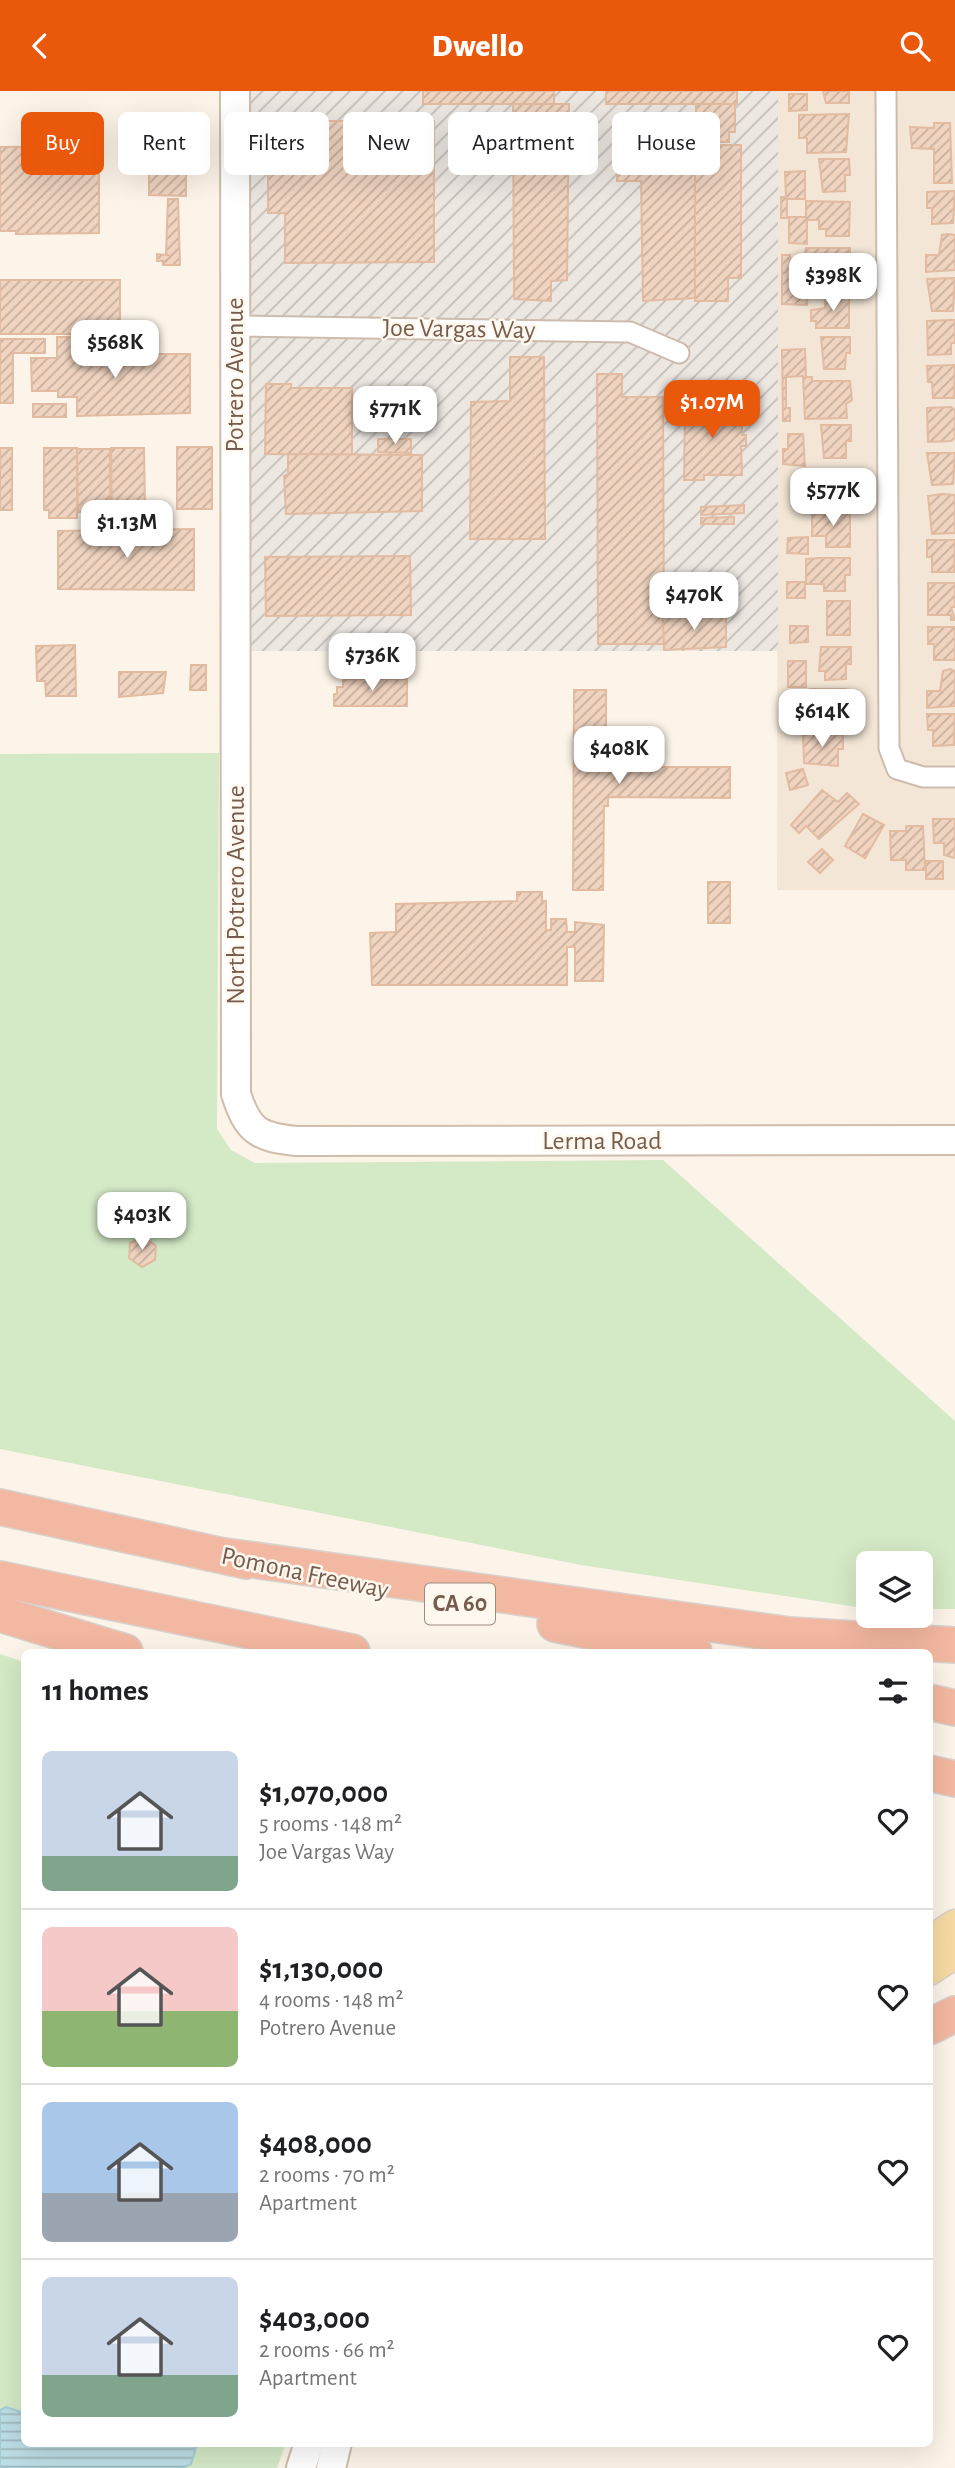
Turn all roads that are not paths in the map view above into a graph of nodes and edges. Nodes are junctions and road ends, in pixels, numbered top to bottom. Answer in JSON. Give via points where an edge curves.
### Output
{"nodes":[{"id":1,"x":235,"y":91,"type":"edge"},
{"id":2,"x":886,"y":91,"type":"edge"},
{"id":3,"x":235,"y":326,"type":"junction"},
{"id":4,"x":679,"y":353,"type":"dead end"},
{"id":5,"x":236,"y":658,"type":"joint"},
{"id":6,"x":955,"y":777,"type":"edge"},
{"id":7,"x":252,"y":1129,"type":"joint"},
{"id":8,"x":955,"y":1140,"type":"edge"},
{"id":9,"x":0,"y":1507,"type":"edge"},
{"id":10,"x":225,"y":1556,"type":"junction"},
{"id":11,"x":0,"y":1579,"type":"edge"},
{"id":12,"x":0,"y":1614,"type":"edge"},
{"id":13,"x":955,"y":1645,"type":"edge"},
{"id":14,"x":115,"y":1649,"type":"edge"},
{"id":15,"x":338,"y":1649,"type":"edge"},
{"id":16,"x":679,"y":1649,"type":"edge"},
{"id":17,"x":933,"y":1703,"type":"edge"},
{"id":18,"x":955,"y":1708,"type":"edge"},
{"id":19,"x":933,"y":1774,"type":"edge"},
{"id":20,"x":955,"y":1779,"type":"edge"},
{"id":21,"x":933,"y":1799,"type":"edge"},
{"id":22,"x":955,"y":1801,"type":"edge"},
{"id":23,"x":955,"y":1925,"type":"edge"},
{"id":24,"x":933,"y":1939,"type":"edge"},
{"id":25,"x":955,"y":1953,"type":"edge"},
{"id":26,"x":933,"y":1967,"type":"edge"},
{"id":27,"x":955,"y":2014,"type":"edge"},
{"id":28,"x":933,"y":2025,"type":"edge"},
{"id":29,"x":308,"y":2447,"type":"edge"},
{"id":30,"x":336,"y":2447,"type":"edge"},
{"id":31,"x":301,"y":2468,"type":"edge"},
{"id":32,"x":331,"y":2468,"type":"edge"}],
"edges":[{"from":1,"to":3,"type":"street","name":"Potrero Avenue"},
{"from":2,"to":6,"type":"street","via":[[889,748],[897,769],[922,777]]},
{"from":3,"to":4,"type":"street","name":"Joe Vargas Way","via":[[630,332]]},
{"from":3,"to":5,"type":"street","name":"Potrero Avenue"},
{"from":5,"to":7,"type":"street","name":"North Potrero Avenue","via":[[236,1094]]},
{"from":7,"to":8,"type":"street","name":"Lerma Road","via":[[270,1138],[296,1141]]},
{"from":9,"to":10,"type":"highway","name":"Pomona Freeway","number":"CA 60"},
{"from":10,"to":13,"type":"highway","via":[[790,1635]]},
{"from":10,"to":16,"type":"highway","name":"Pomona Freeway","number":"CA 60"},
{"from":11,"to":15,"type":"highway"},
{"from":12,"to":14,"type":"highway"},
{"from":17,"to":18,"type":"highway"},
{"from":19,"to":20,"type":"highway"},
{"from":21,"to":22,"type":"highway"},
{"from":23,"to":24,"type":"main road"},
{"from":25,"to":26,"type":"main road"},
{"from":27,"to":28,"type":"highway"},
{"from":29,"to":31,"type":"street"},
{"from":30,"to":32,"type":"street"}]}
